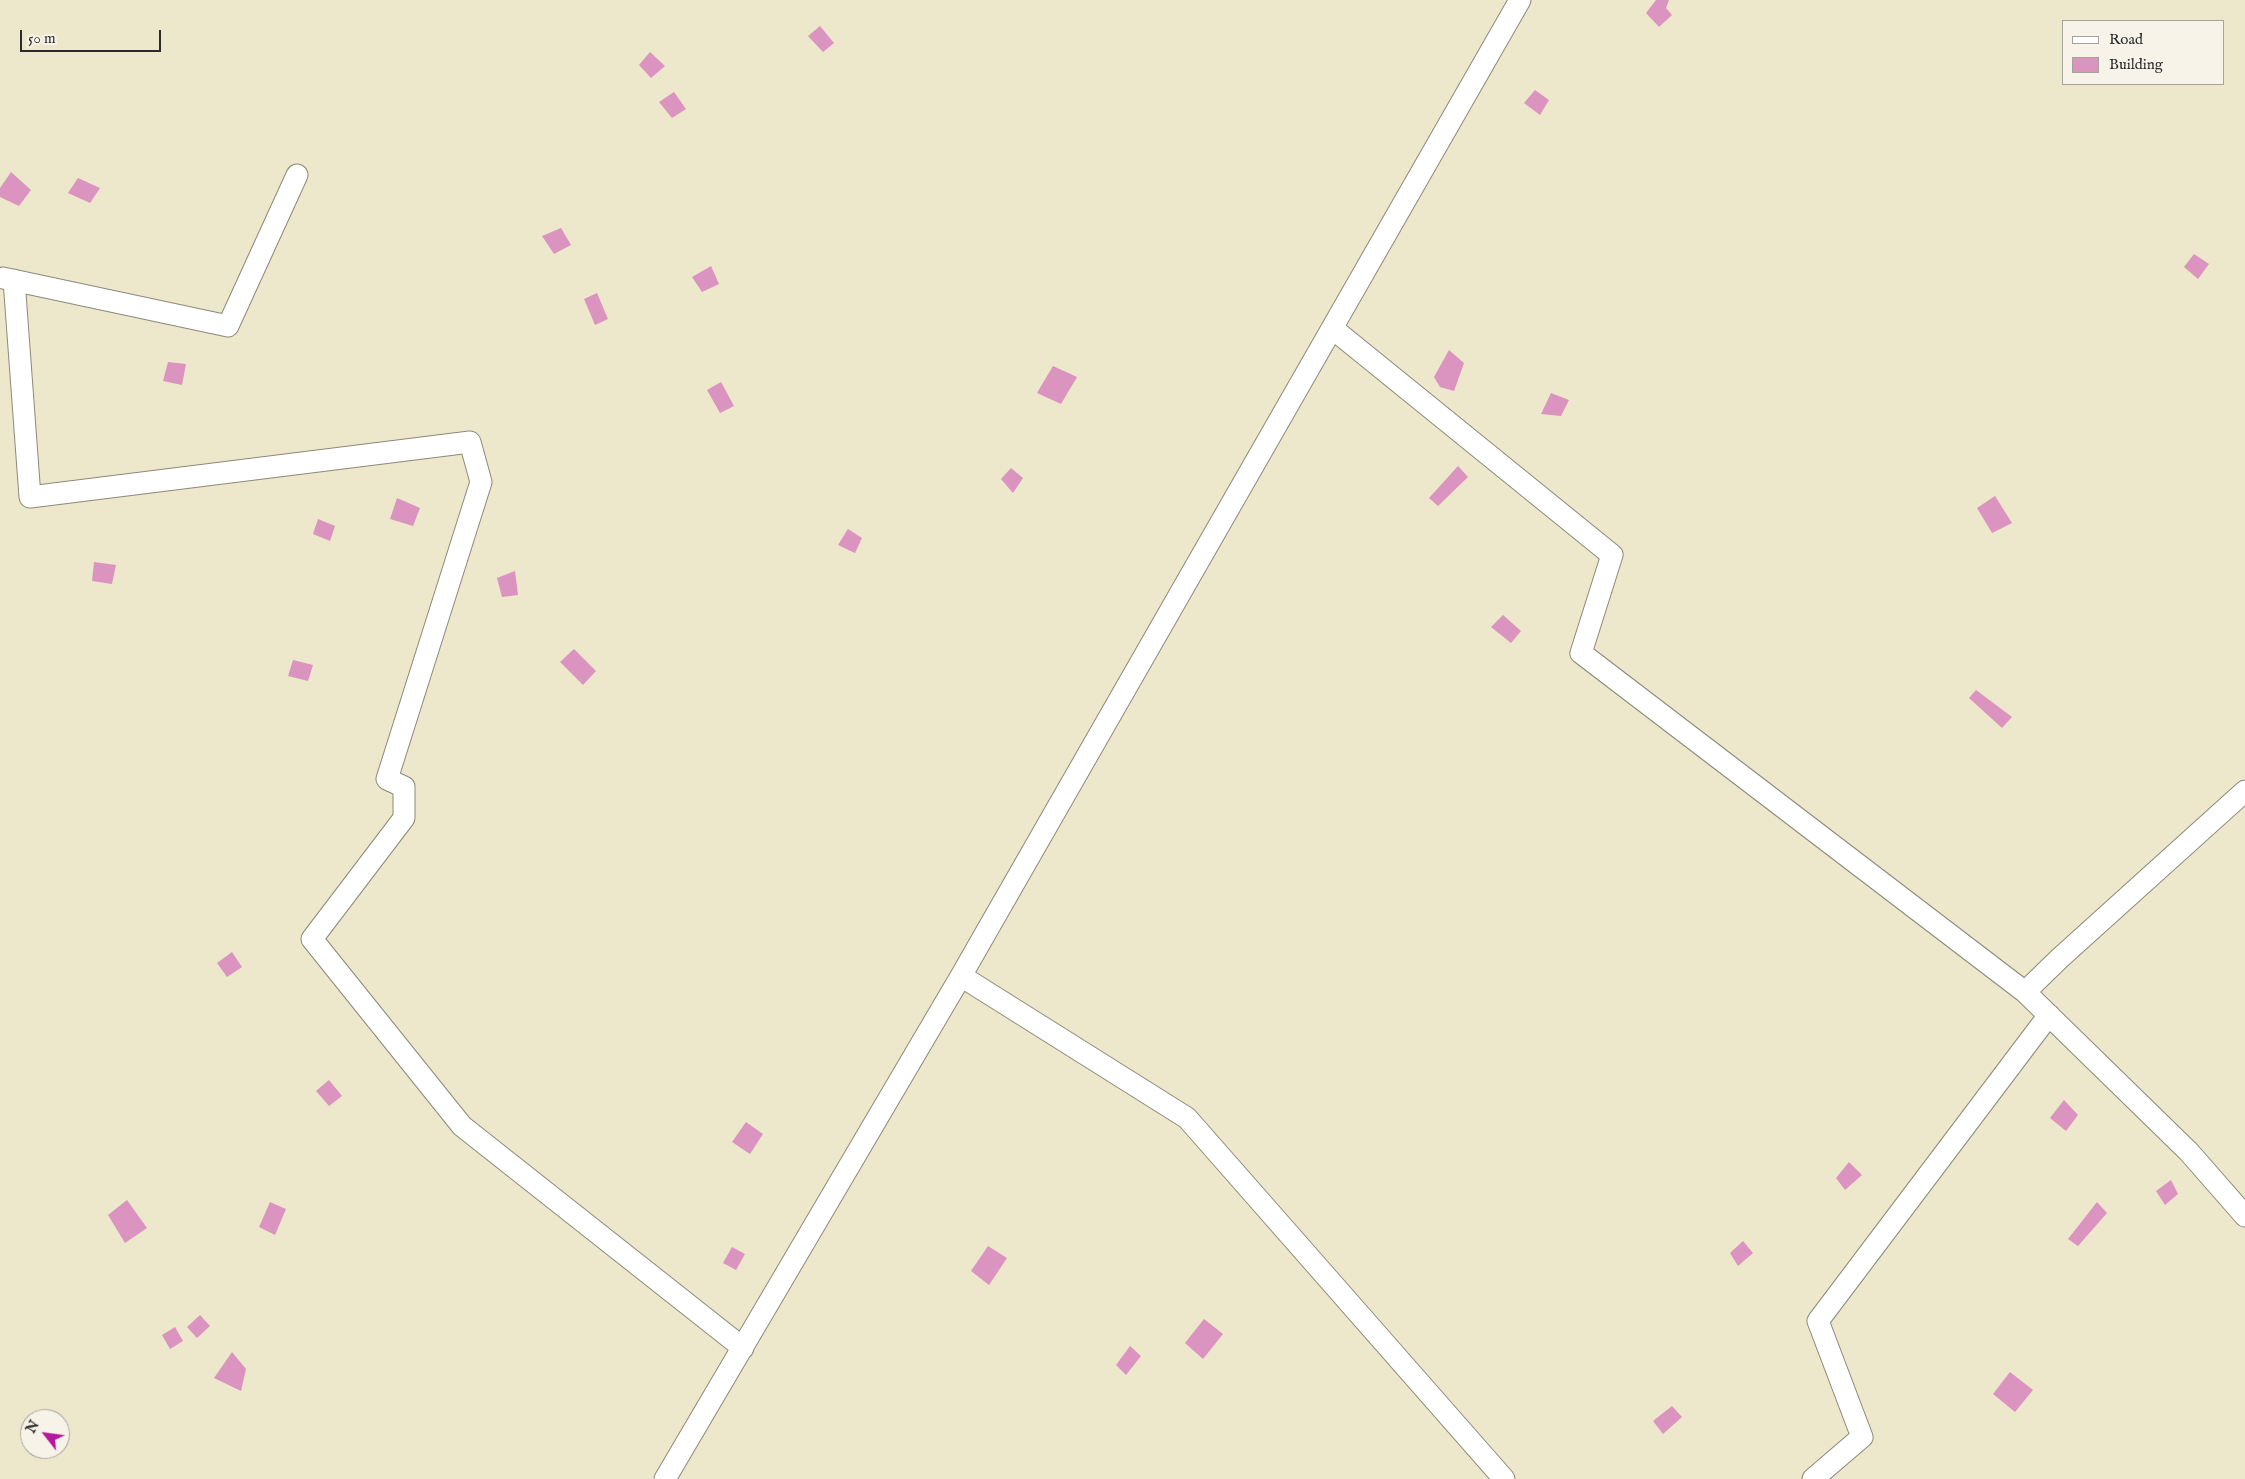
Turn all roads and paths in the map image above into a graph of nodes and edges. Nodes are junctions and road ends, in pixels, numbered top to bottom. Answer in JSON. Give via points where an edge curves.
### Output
{"nodes":[{"id":1,"x":1520,"y":0,"type":"edge"},
{"id":2,"x":298,"y":175,"type":"dead end"},
{"id":3,"x":7,"y":279,"type":"edge"},
{"id":4,"x":1332,"y":328,"type":"junction"},
{"id":5,"x":2245,"y":791,"type":"edge"},
{"id":6,"x":961,"y":976,"type":"junction"},
{"id":7,"x":2025,"y":992,"type":"junction"},
{"id":8,"x":2049,"y":1015,"type":"junction"},
{"id":9,"x":2245,"y":1216,"type":"edge"},
{"id":10,"x":743,"y":1348,"type":"junction"},
{"id":11,"x":664,"y":1479,"type":"edge"},
{"id":12,"x":1504,"y":1479,"type":"edge"},
{"id":13,"x":1813,"y":1479,"type":"edge"}],
"edges":[{"from":1,"to":4,"type":"street"},
{"from":2,"to":3,"type":"street","via":[[228,326]]},
{"from":3,"to":10,"type":"street","via":[[30,498],[470,442],[481,482],[387,779],[404,787],[404,818],[312,939],[462,1126]]},
{"from":4,"to":6,"type":"street"},
{"from":4,"to":7,"type":"street","via":[[1612,554],[1581,653]]},
{"from":5,"to":7,"type":"street"},
{"from":6,"to":10,"type":"street"},
{"from":6,"to":12,"type":"street","via":[[1186,1118]]},
{"from":7,"to":8,"type":"street"},
{"from":8,"to":9,"type":"street","via":[[2189,1152]]},
{"from":8,"to":13,"type":"street","via":[[1818,1321],[1862,1437]]},
{"from":10,"to":11,"type":"street"}]}
